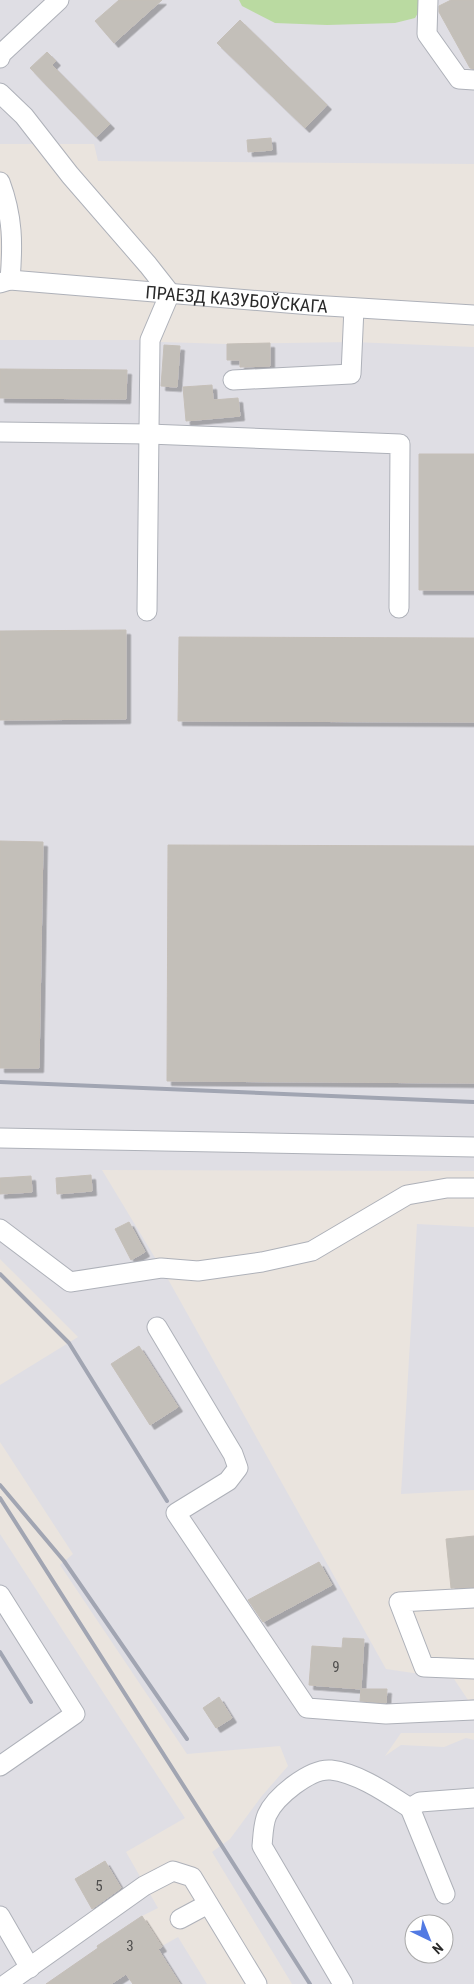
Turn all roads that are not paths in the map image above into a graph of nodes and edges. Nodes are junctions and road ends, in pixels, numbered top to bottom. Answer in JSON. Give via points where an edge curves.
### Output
{"nodes":[{"id":1,"x":60,"y":0,"type":"edge"},
{"id":2,"x":428,"y":0,"type":"edge"},
{"id":3,"x":0,"y":55,"type":"edge"},
{"id":4,"x":474,"y":80,"type":"edge"},
{"id":5,"x":0,"y":93,"type":"edge"},
{"id":6,"x":0,"y":182,"type":"edge"},
{"id":7,"x":5,"y":282,"type":"edge"},
{"id":8,"x":170,"y":293,"type":"junction"},
{"id":9,"x":354,"y":308,"type":"junction"},
{"id":10,"x":474,"y":315,"type":"edge"},
{"id":11,"x":233,"y":380,"type":"dead end"},
{"id":12,"x":0,"y":432,"type":"edge"},
{"id":13,"x":149,"y":434,"type":"junction"},
{"id":14,"x":399,"y":608,"type":"dead end"},
{"id":15,"x":147,"y":611,"type":"dead end"},
{"id":16,"x":0,"y":1138,"type":"edge"},
{"id":17,"x":474,"y":1147,"type":"edge"},
{"id":18,"x":474,"y":1188,"type":"edge"},
{"id":19,"x":0,"y":1229,"type":"edge"},
{"id":20,"x":157,"y":1327,"type":"dead end"},
{"id":21,"x":0,"y":1595,"type":"edge"},
{"id":22,"x":474,"y":1598,"type":"edge"},
{"id":23,"x":474,"y":1669,"type":"edge"},
{"id":24,"x":474,"y":1710,"type":"edge"},
{"id":25,"x":0,"y":1766,"type":"edge"},
{"id":26,"x":474,"y":1798,"type":"edge"},
{"id":27,"x":410,"y":1808,"type":"junction"},
{"id":28,"x":445,"y":1894,"type":"dead end"},
{"id":29,"x":208,"y":1904,"type":"junction"},
{"id":30,"x":0,"y":1916,"type":"edge"},
{"id":31,"x":180,"y":1919,"type":"dead end"},
{"id":32,"x":30,"y":1968,"type":"junction"},
{"id":33,"x":6,"y":1984,"type":"edge"},
{"id":34,"x":257,"y":1984,"type":"edge"},
{"id":35,"x":344,"y":1984,"type":"edge"}],
"edges":[{"from":1,"to":3,"type":"street"},
{"from":2,"to":4,"type":"street","via":[[427,34],[459,79]]},
{"from":5,"to":8,"type":"street","via":[[24,116]]},
{"from":6,"to":7,"type":"street","via":[[12,227],[13,244]]},
{"from":7,"to":8,"type":"street","name":"ПРАЕЗД КАЗУБОЎСКАГА"},
{"from":8,"to":9,"type":"street","name":"ПРАЕЗД КАЗУБОЎСКАГА"},
{"from":8,"to":13,"type":"street","via":[[150,340]]},
{"from":9,"to":10,"type":"street","name":"ПРАЕЗД КАЗУБОЎСКАГА"},
{"from":9,"to":11,"type":"street","via":[[351,374]]},
{"from":12,"to":13,"type":"street"},
{"from":13,"to":14,"type":"street","via":[[400,444]]},
{"from":13,"to":15,"type":"street"},
{"from":16,"to":17,"type":"street"},
{"from":18,"to":19,"type":"street","via":[[447,1188],[407,1195],[312,1250],[262,1262],[198,1271],[161,1268],[70,1282]]},
{"from":20,"to":24,"type":"street","via":[[233,1454],[238,1468],[228,1481],[176,1513],[307,1708],[386,1714]]},
{"from":21,"to":25,"type":"street","via":[[75,1714]]},
{"from":22,"to":23,"type":"street","via":[[399,1602],[424,1667]]},
{"from":26,"to":27,"type":"street","via":[[420,1802]]},
{"from":27,"to":28,"type":"street"},
{"from":27,"to":35,"type":"street","via":[[367,1782],[330,1770],[309,1776],[286,1792],[267,1815],[262,1846]]},
{"from":29,"to":31,"type":"street"},
{"from":29,"to":32,"type":"street","via":[[192,1877],[173,1871],[144,1886]]},
{"from":29,"to":34,"type":"street"},
{"from":30,"to":32,"type":"street"},
{"from":32,"to":33,"type":"street"}]}
